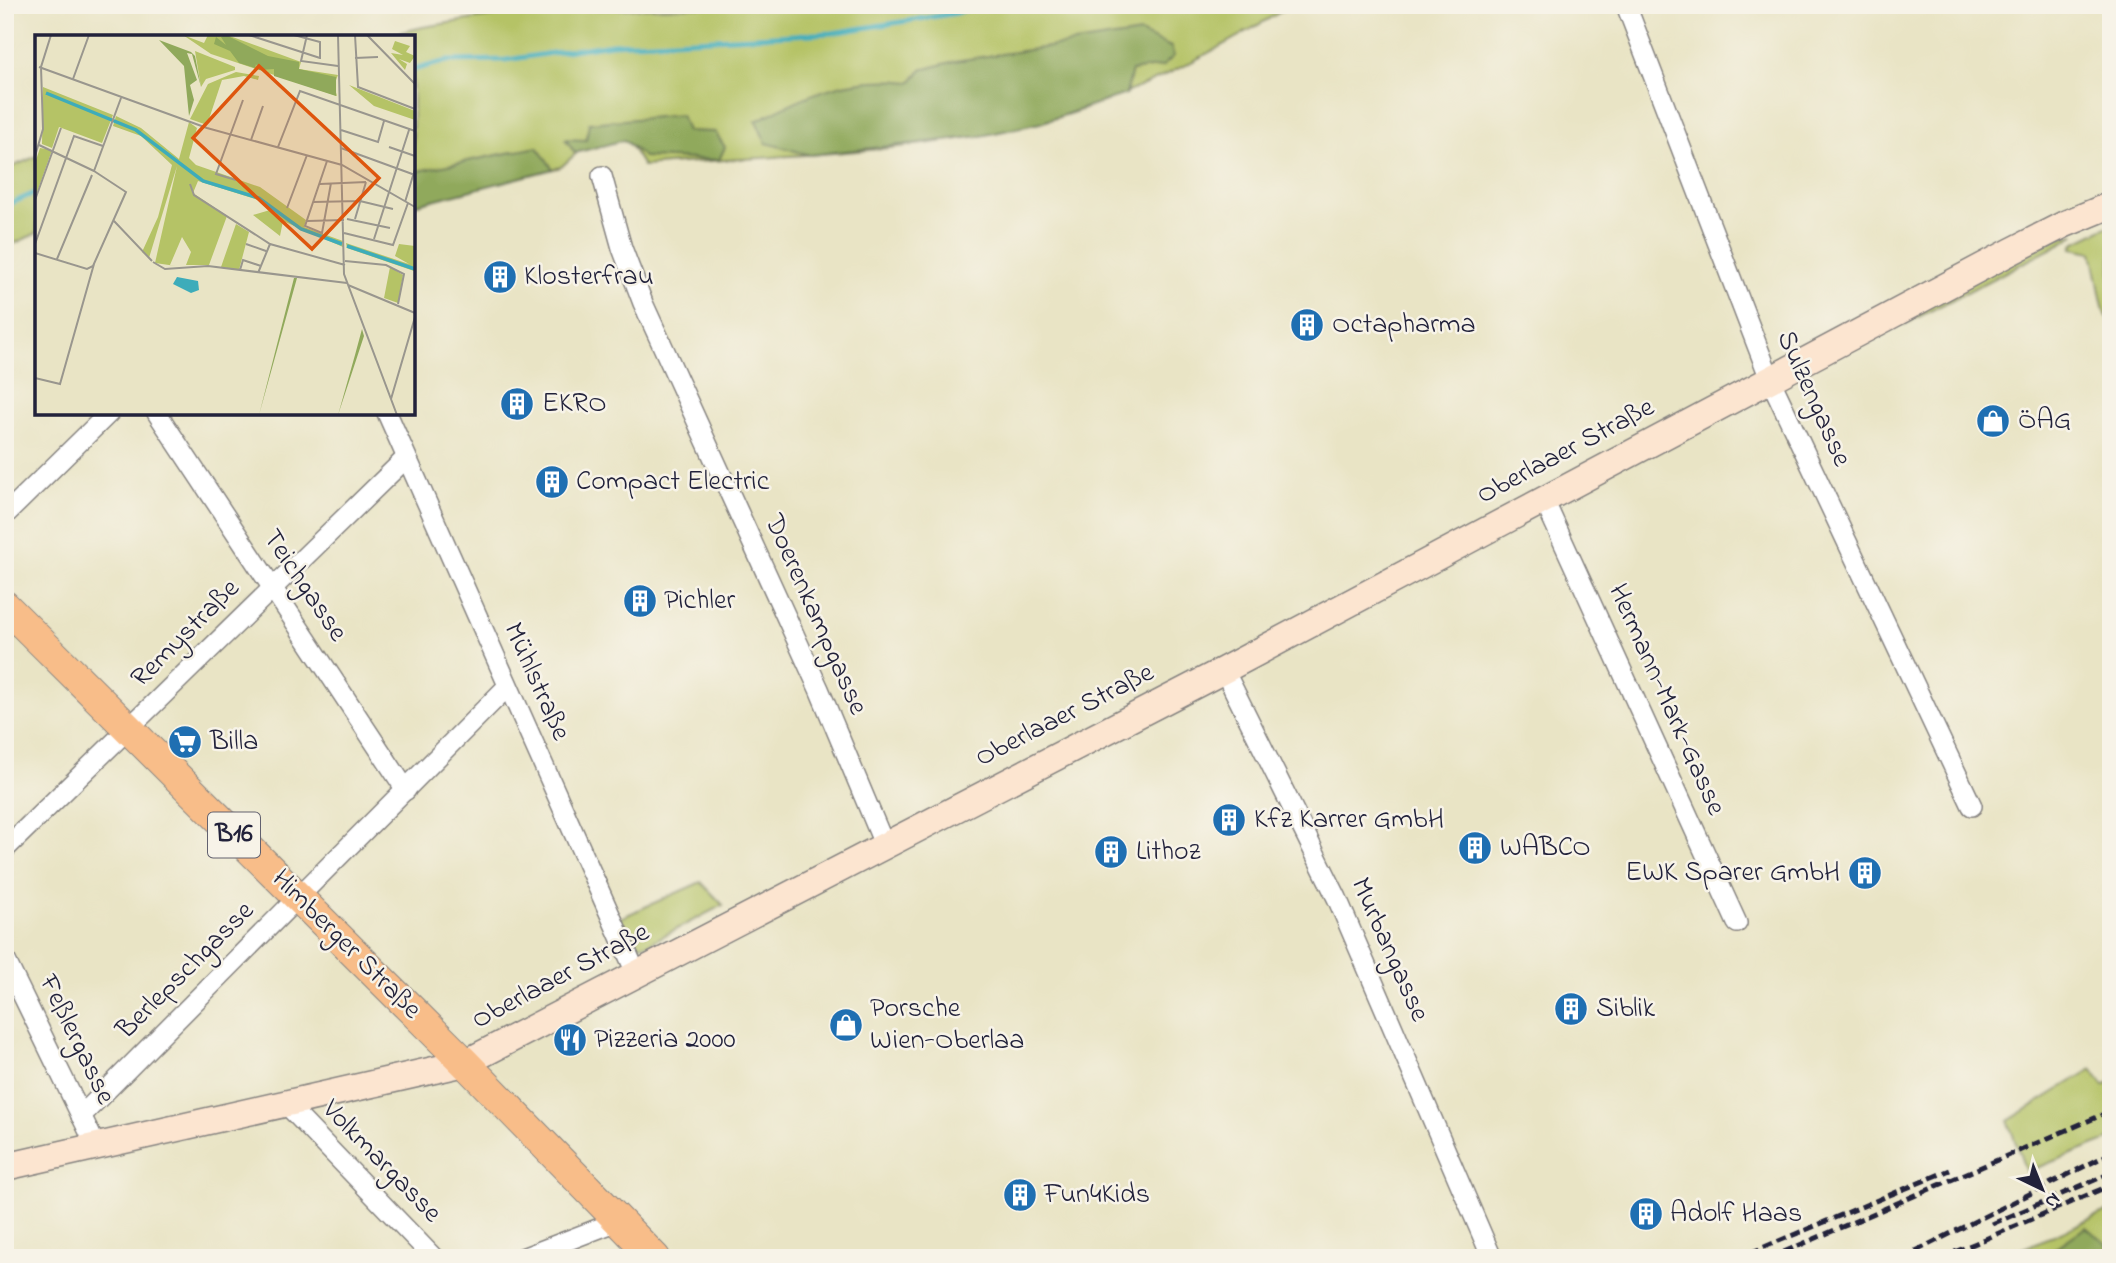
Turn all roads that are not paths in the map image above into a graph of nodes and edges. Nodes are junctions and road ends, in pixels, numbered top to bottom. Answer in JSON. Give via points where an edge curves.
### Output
{"nodes":[{"id":1,"x":1626,"y":5,"type":"edge"},
{"id":2,"x":602,"y":176,"type":"dead end"},
{"id":3,"x":2111,"y":205,"type":"edge"},
{"id":4,"x":1770,"y":379,"type":"junction"},
{"id":5,"x":107,"y":415,"type":"edge"},
{"id":6,"x":158,"y":415,"type":"edge"},
{"id":7,"x":388,"y":415,"type":"edge"},
{"id":8,"x":406,"y":458,"type":"junction"},
{"id":9,"x":1544,"y":499,"type":"junction"},
{"id":10,"x":5,"y":515,"type":"edge"},
{"id":11,"x":271,"y":589,"type":"junction"},
{"id":12,"x":5,"y":606,"type":"edge"},
{"id":13,"x":1224,"y":670,"type":"junction"},
{"id":14,"x":507,"y":687,"type":"junction"},
{"id":15,"x":128,"y":731,"type":"junction"},
{"id":16,"x":406,"y":790,"type":"junction"},
{"id":17,"x":1972,"y":806,"type":"dead end"},
{"id":18,"x":884,"y":844,"type":"junction"},
{"id":19,"x":5,"y":849,"type":"edge"},
{"id":20,"x":298,"y":898,"type":"junction"},
{"id":21,"x":1737,"y":923,"type":"dead end"},
{"id":22,"x":5,"y":959,"type":"edge"},
{"id":23,"x":636,"y":973,"type":"junction"},
{"id":24,"x":465,"y":1063,"type":"junction"},
{"id":25,"x":287,"y":1105,"type":"junction"},
{"id":26,"x":81,"y":1115,"type":"junction"},
{"id":27,"x":96,"y":1146,"type":"junction"},
{"id":28,"x":5,"y":1167,"type":"edge"},
{"id":29,"x":618,"y":1221,"type":"junction"},
{"id":30,"x":434,"y":1258,"type":"edge"},
{"id":31,"x":522,"y":1258,"type":"edge"},
{"id":32,"x":654,"y":1258,"type":"edge"},
{"id":33,"x":1492,"y":1258,"type":"edge"}],
"edges":[{"from":1,"to":4,"type":"street","name":"Sulzengasse"},
{"from":2,"to":18,"type":"street","name":"Doerenkampgasse","via":[[643,303],[819,689]]},
{"from":3,"to":4,"type":"main road","name":"Oberlaaer Straße","via":[[2065,224]]},
{"from":4,"to":9,"type":"main road","name":"Oberlaaer Straße"},
{"from":4,"to":17,"type":"street","name":"Sulzengasse"},
{"from":5,"to":10,"type":"street"},
{"from":6,"to":11,"type":"street","name":"Teichgasse"},
{"from":7,"to":8,"type":"street","name":"Mühlstraße"},
{"from":8,"to":11,"type":"street","name":"Remystraße"},
{"from":8,"to":14,"type":"street","name":"Mühlstraße"},
{"from":9,"to":13,"type":"main road","name":"Oberlaaer Straße"},
{"from":9,"to":21,"type":"street","name":"Hermann-Mark-Gasse"},
{"from":11,"to":15,"type":"street","name":"Remystraße"},
{"from":11,"to":16,"type":"street","name":"Teichgasse"},
{"from":12,"to":15,"type":"main road","name":"Himberger Straße","number":"B16"},
{"from":13,"to":18,"type":"main road","name":"Oberlaaer Straße"},
{"from":13,"to":33,"type":"street","name":"Murbangasse","via":[[1337,898]]},
{"from":14,"to":16,"type":"street","name":"Berlepschgasse"},
{"from":14,"to":23,"type":"street","name":"Mühlstraße"},
{"from":15,"to":19,"type":"street","name":"Remystraße"},
{"from":15,"to":20,"type":"main road","name":"Himberger Straße","number":"B16"},
{"from":16,"to":20,"type":"street","name":"Berlepschgasse"},
{"from":18,"to":23,"type":"main road","name":"Oberlaaer Straße"},
{"from":20,"to":24,"type":"main road","name":"Himberger Straße","number":"B16"},
{"from":20,"to":26,"type":"street","name":"Berlepschgasse"},
{"from":22,"to":26,"type":"street","name":"Feßlergasse"},
{"from":23,"to":24,"type":"main road","name":"Oberlaaer Straße"},
{"from":24,"to":25,"type":"main road","name":"Oberlaaer Straße"},
{"from":24,"to":29,"type":"main road","name":"Himberger Straße","number":"B16"},
{"from":25,"to":27,"type":"main road","name":"Oberlaaer Straße"},
{"from":25,"to":30,"type":"street","name":"Volkmargasse"},
{"from":26,"to":27,"type":"street","name":"Feßlergasse"},
{"from":27,"to":28,"type":"main road","name":"Oberlaaer Straße"},
{"from":29,"to":31,"type":"street"},
{"from":29,"to":32,"type":"main road","name":"Himberger Straße","number":"B16"}]}
